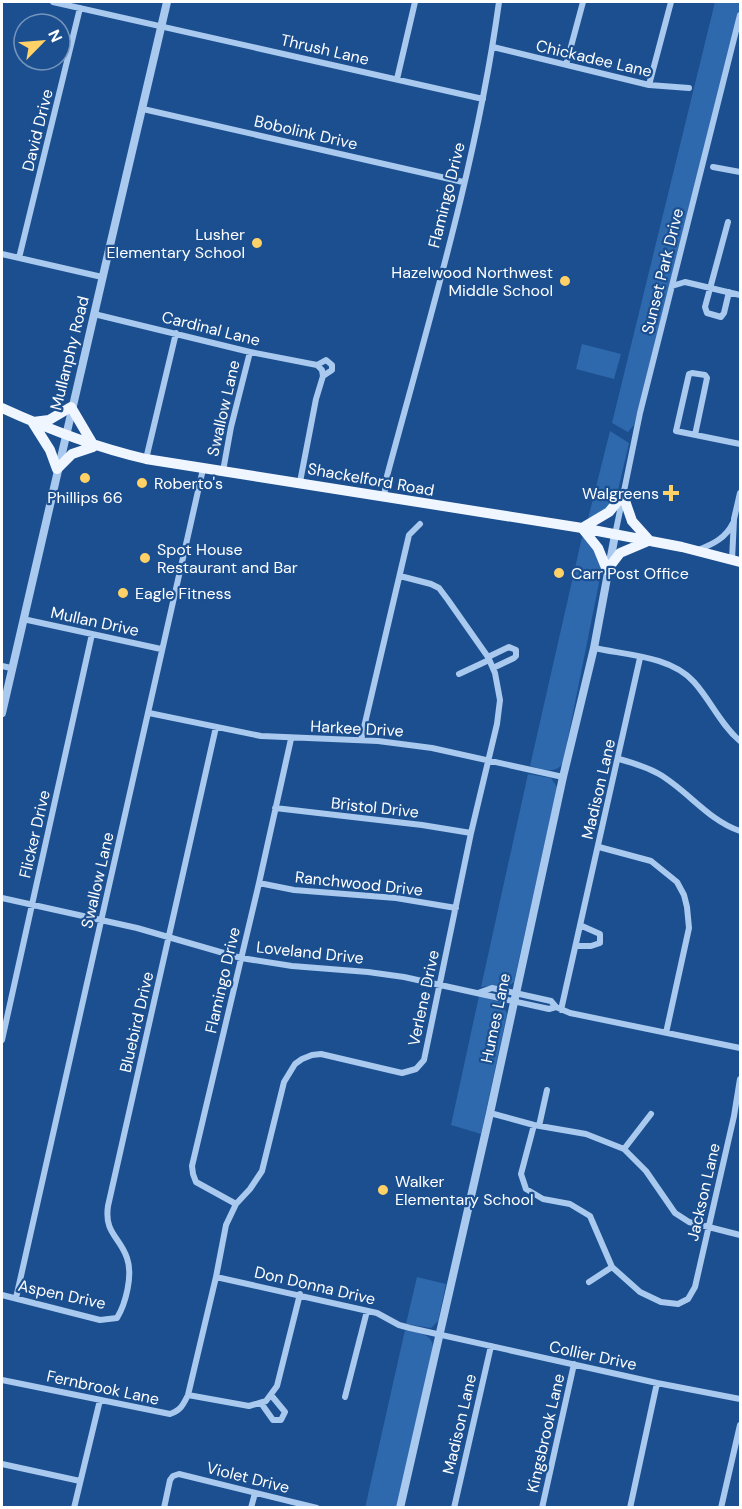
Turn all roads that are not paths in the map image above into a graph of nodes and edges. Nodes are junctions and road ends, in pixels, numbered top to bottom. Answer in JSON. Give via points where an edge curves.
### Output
{"nodes":[{"id":1,"x":53,"y":2,"type":"edge"},
{"id":2,"x":89,"y":2,"type":"edge"},
{"id":3,"x":167,"y":2,"type":"edge"},
{"id":4,"x":415,"y":2,"type":"edge"},
{"id":5,"x":499,"y":2,"type":"edge"},
{"id":6,"x":583,"y":2,"type":"edge"},
{"id":7,"x":671,"y":2,"type":"edge"},
{"id":8,"x":72,"y":4,"type":"edge"},
{"id":9,"x":84,"y":9,"type":"junction"},
{"id":10,"x":741,"y":15,"type":"edge"},
{"id":11,"x":162,"y":25,"type":"junction"},
{"id":12,"x":493,"y":47,"type":"junction"},
{"id":13,"x":566,"y":65,"type":"junction"},
{"id":14,"x":397,"y":79,"type":"junction"},
{"id":15,"x":650,"y":85,"type":"junction"},
{"id":16,"x":689,"y":88,"type":"dead end"},
{"id":17,"x":483,"y":99,"type":"junction"},
{"id":18,"x":143,"y":109,"type":"junction"},
{"id":19,"x":713,"y":167,"type":"dead end"},
{"id":20,"x":741,"y":172,"type":"edge"},
{"id":21,"x":463,"y":182,"type":"junction"},
{"id":22,"x":728,"y":222,"type":"dead end"},
{"id":23,"x":2,"y":254,"type":"edge"},
{"id":24,"x":19,"y":258,"type":"junction"},
{"id":25,"x":102,"y":277,"type":"junction"},
{"id":26,"x":672,"y":286,"type":"junction"},
{"id":27,"x":711,"y":288,"type":"junction"},
{"id":28,"x":729,"y":292,"type":"junction"},
{"id":29,"x":741,"y":295,"type":"edge"},
{"id":30,"x":94,"y":314,"type":"junction"},
{"id":31,"x":176,"y":333,"type":"junction"},
{"id":32,"x":250,"y":352,"type":"junction"},
{"id":33,"x":71,"y":407,"type":"junction"},
{"id":34,"x":2,"y":408,"type":"edge"},
{"id":35,"x":33,"y":422,"type":"junction"},
{"id":36,"x":695,"y":435,"type":"junction"},
{"id":37,"x":64,"y":436,"type":"junction"},
{"id":38,"x":741,"y":444,"type":"edge"},
{"id":39,"x":94,"y":446,"type":"junction"},
{"id":40,"x":146,"y":459,"type":"junction"},
{"id":41,"x":203,"y":468,"type":"junction"},
{"id":42,"x":57,"y":469,"type":"junction"},
{"id":43,"x":223,"y":471,"type":"junction"},
{"id":44,"x":300,"y":482,"type":"junction"},
{"id":45,"x":741,"y":493,"type":"edge"},
{"id":46,"x":623,"y":495,"type":"junction"},
{"id":47,"x":383,"y":498,"type":"junction"},
{"id":48,"x":735,"y":519,"type":"junction"},
{"id":49,"x":420,"y":524,"type":"dead end"},
{"id":50,"x":582,"y":528,"type":"junction"},
{"id":51,"x":615,"y":535,"type":"junction"},
{"id":52,"x":650,"y":541,"type":"junction"},
{"id":53,"x":698,"y":550,"type":"junction"},
{"id":54,"x":736,"y":561,"type":"edge"},
{"id":55,"x":607,"y":570,"type":"junction"},
{"id":56,"x":400,"y":576,"type":"junction"},
{"id":57,"x":23,"y":619,"type":"junction"},
{"id":58,"x":92,"y":634,"type":"junction"},
{"id":59,"x":594,"y":648,"type":"junction"},
{"id":60,"x":161,"y":649,"type":"junction"},
{"id":61,"x":640,"y":658,"type":"junction"},
{"id":62,"x":489,"y":659,"type":"junction"},
{"id":63,"x":2,"y":666,"type":"edge"},
{"id":64,"x":11,"y":668,"type":"junction"},
{"id":65,"x":493,"y":668,"type":"junction"},
{"id":66,"x":459,"y":674,"type":"dead end"},
{"id":67,"x":2,"y":713,"type":"edge"},
{"id":68,"x":149,"y":713,"type":"junction"},
{"id":69,"x":216,"y":727,"type":"junction"},
{"id":70,"x":291,"y":739,"type":"junction"},
{"id":71,"x":361,"y":740,"type":"junction"},
{"id":72,"x":741,"y":741,"type":"edge"},
{"id":73,"x":619,"y":759,"type":"junction"},
{"id":74,"x":489,"y":760,"type":"junction"},
{"id":75,"x":563,"y":777,"type":"junction"},
{"id":76,"x":275,"y":808,"type":"junction"},
{"id":77,"x":741,"y":831,"type":"edge"},
{"id":78,"x":471,"y":833,"type":"junction"},
{"id":79,"x":599,"y":847,"type":"junction"},
{"id":80,"x":259,"y":883,"type":"junction"},
{"id":81,"x":2,"y":898,"type":"edge"},
{"id":82,"x":32,"y":904,"type":"junction"},
{"id":83,"x":456,"y":908,"type":"junction"},
{"id":84,"x":101,"y":920,"type":"junction"},
{"id":85,"x":582,"y":926,"type":"junction"},
{"id":86,"x":169,"y":939,"type":"junction"},
{"id":87,"x":577,"y":946,"type":"junction"},
{"id":88,"x":240,"y":958,"type":"junction"},
{"id":89,"x":440,"y":985,"type":"junction"},
{"id":90,"x":514,"y":997,"type":"junction"},
{"id":91,"x":559,"y":1009,"type":"junction"},
{"id":92,"x":666,"y":1033,"type":"junction"},
{"id":93,"x":2,"y":1040,"type":"edge"},
{"id":94,"x":741,"y":1048,"type":"edge"},
{"id":95,"x":741,"y":1079,"type":"edge"},
{"id":96,"x":547,"y":1090,"type":"dead end"},
{"id":97,"x":490,"y":1113,"type":"junction"},
{"id":98,"x":651,"y":1114,"type":"dead end"},
{"id":99,"x":536,"y":1125,"type":"junction"},
{"id":100,"x":624,"y":1149,"type":"junction"},
{"id":101,"x":236,"y":1204,"type":"junction"},
{"id":102,"x":708,"y":1228,"type":"junction"},
{"id":103,"x":741,"y":1235,"type":"edge"},
{"id":104,"x":612,"y":1267,"type":"junction"},
{"id":105,"x":216,"y":1277,"type":"junction"},
{"id":106,"x":589,"y":1282,"type":"dead end"},
{"id":107,"x":300,"y":1294,"type":"junction"},
{"id":108,"x":2,"y":1295,"type":"edge"},
{"id":109,"x":15,"y":1298,"type":"junction"},
{"id":110,"x":367,"y":1311,"type":"junction"},
{"id":111,"x":117,"y":1318,"type":"joint"},
{"id":112,"x":440,"y":1335,"type":"junction"},
{"id":113,"x":491,"y":1346,"type":"junction"},
{"id":114,"x":574,"y":1364,"type":"junction"},
{"id":115,"x":2,"y":1380,"type":"edge"},
{"id":116,"x":657,"y":1383,"type":"junction"},
{"id":117,"x":188,"y":1395,"type":"junction"},
{"id":118,"x":271,"y":1395,"type":"junction"},
{"id":119,"x":345,"y":1396,"type":"dead end"},
{"id":120,"x":741,"y":1399,"type":"edge"},
{"id":121,"x":100,"y":1400,"type":"junction"},
{"id":122,"x":261,"y":1403,"type":"junction"},
{"id":123,"x":741,"y":1425,"type":"edge"},
{"id":124,"x":2,"y":1464,"type":"edge"},
{"id":125,"x":80,"y":1481,"type":"junction"},
{"id":126,"x":255,"y":1493,"type":"junction"},
{"id":127,"x":74,"y":1508,"type":"edge"},
{"id":128,"x":164,"y":1508,"type":"edge"},
{"id":129,"x":251,"y":1508,"type":"edge"},
{"id":130,"x":317,"y":1508,"type":"edge"},
{"id":131,"x":400,"y":1508,"type":"edge"},
{"id":132,"x":454,"y":1508,"type":"edge"},
{"id":133,"x":542,"y":1508,"type":"edge"},
{"id":134,"x":630,"y":1508,"type":"edge"},
{"id":135,"x":721,"y":1508,"type":"edge"}],
"edges":[{"from":1,"to":8,"type":"street","name":"Thrush Lane"},
{"from":2,"to":9,"type":"street","name":"David Drive"},
{"from":3,"to":11,"type":"street","name":"Mullanphy Road"},
{"from":4,"to":14,"type":"street"},
{"from":5,"to":12,"type":"street","name":"Flamingo Drive"},
{"from":6,"to":13,"type":"street"},
{"from":7,"to":15,"type":"street"},
{"from":8,"to":9,"type":"street","name":"Thrush Lane"},
{"from":9,"to":11,"type":"street","name":"Thrush Lane"},
{"from":9,"to":24,"type":"street","name":"David Drive"},
{"from":10,"to":26,"type":"street","name":"Sunset Park Drive"},
{"from":11,"to":14,"type":"street","name":"Thrush Lane"},
{"from":11,"to":18,"type":"street","name":"Mullanphy Road"},
{"from":12,"to":13,"type":"street","name":"Chickadee Lane"},
{"from":12,"to":17,"type":"street","name":"Flamingo Drive"},
{"from":13,"to":15,"type":"street","name":"Chickadee Lane"},
{"from":14,"to":17,"type":"street","name":"Thrush Lane"},
{"from":15,"to":16,"type":"street","name":"Chickadee Lane"},
{"from":17,"to":21,"type":"street","name":"Flamingo Drive"},
{"from":18,"to":21,"type":"street","name":"Bobolink Drive"},
{"from":18,"to":25,"type":"street","name":"Mullanphy Road"},
{"from":19,"to":20,"type":"street"},
{"from":21,"to":47,"type":"street","name":"Flamingo Drive"},
{"from":22,"to":27,"type":"street"},
{"from":23,"to":24,"type":"street"},
{"from":24,"to":25,"type":"street"},
{"from":25,"to":30,"type":"street","name":"Mullanphy Road"},
{"from":26,"to":27,"type":"street","via":[[685,282]]},
{"from":26,"to":46,"type":"street","name":"Sunset Park Drive"},
{"from":27,"to":28,"type":"street"},
{"from":27,"to":28,"type":"street","via":[[705,307],[707,313],[720,317]]},
{"from":28,"to":29,"type":"street"},
{"from":30,"to":31,"type":"street","name":"Cardinal Lane"},
{"from":30,"to":33,"type":"street","name":"Mullanphy Road"},
{"from":31,"to":32,"type":"street","name":"Cardinal Lane"},
{"from":31,"to":40,"type":"street"},
{"from":32,"to":43,"type":"street","name":"Swallow Lane"},
{"from":32,"to":44,"type":"street","name":"Cardinal Lane","via":[[321,370]]},
{"from":33,"to":35,"type":"main road","via":[[49,420]]},
{"from":33,"to":37,"type":"street","name":"Mullanphy Road"},
{"from":33,"to":39,"type":"main road"},
{"from":34,"to":35,"type":"main road","name":"Shackelford Road"},
{"from":35,"to":37,"type":"main road","name":"Shackelford Road"},
{"from":35,"to":42,"type":"main road"},
{"from":36,"to":36,"type":"street","via":[[676,431],[692,373],[707,378]]},
{"from":36,"to":38,"type":"street"},
{"from":37,"to":39,"type":"main road","name":"Shackelford Road"},
{"from":37,"to":42,"type":"street","name":"Mullanphy Road"},
{"from":39,"to":40,"type":"main road","name":"Shackelford Road"},
{"from":39,"to":42,"type":"main road","via":[[72,454]]},
{"from":40,"to":41,"type":"main road","name":"Shackelford Road"},
{"from":41,"to":43,"type":"main road","name":"Shackelford Road"},
{"from":41,"to":60,"type":"street","name":"Swallow Lane"},
{"from":42,"to":57,"type":"street","name":"Mullanphy Road"},
{"from":43,"to":44,"type":"main road","name":"Shackelford Road"},
{"from":44,"to":47,"type":"main road","name":"Shackelford Road"},
{"from":45,"to":48,"type":"street"},
{"from":46,"to":50,"type":"main road","via":[[609,512]]},
{"from":46,"to":51,"type":"street","name":"Sunset Park Drive"},
{"from":46,"to":52,"type":"main road","via":[[632,521]]},
{"from":47,"to":50,"type":"main road","name":"Shackelford Road"},
{"from":48,"to":53,"type":"street","via":[[721,538]]},
{"from":48,"to":54,"type":"street"},
{"from":49,"to":56,"type":"street","via":[[409,536]]},
{"from":50,"to":51,"type":"main road","name":"Shackelford Road"},
{"from":50,"to":55,"type":"main road","via":[[598,548]]},
{"from":51,"to":52,"type":"main road","name":"Shackelford Road"},
{"from":51,"to":55,"type":"street","name":"Humes Lane"},
{"from":52,"to":53,"type":"main road","name":"Shackelford Road"},
{"from":52,"to":55,"type":"main road","via":[[620,553]]},
{"from":53,"to":54,"type":"main road","name":"Shackelford Road"},
{"from":55,"to":59,"type":"street","name":"Humes Lane"},
{"from":56,"to":62,"type":"street","name":"Verlene Drive","via":[[439,588]]},
{"from":56,"to":71,"type":"street"},
{"from":57,"to":58,"type":"street","name":"Mullan Drive"},
{"from":57,"to":64,"type":"street","name":"Mullanphy Road"},
{"from":58,"to":60,"type":"street","name":"Mullan Drive"},
{"from":58,"to":82,"type":"street","name":"Flicker Drive"},
{"from":59,"to":61,"type":"street"},
{"from":59,"to":75,"type":"street","name":"Humes Lane"},
{"from":60,"to":68,"type":"street","name":"Swallow Lane"},
{"from":61,"to":72,"type":"street","via":[[668,664],[693,680],[728,731]]},
{"from":61,"to":73,"type":"street","name":"Madison Lane"},
{"from":62,"to":65,"type":"street","name":"Verlene Drive"},
{"from":62,"to":65,"type":"street","via":[[509,647],[516,650],[514,658]]},
{"from":62,"to":66,"type":"street"},
{"from":63,"to":64,"type":"street"},
{"from":64,"to":67,"type":"street","name":"Mullanphy Road"},
{"from":65,"to":74,"type":"street","name":"Verlene Drive","via":[[499,710]]},
{"from":68,"to":69,"type":"street","name":"Harkee Drive"},
{"from":68,"to":84,"type":"street","name":"Swallow Lane"},
{"from":69,"to":70,"type":"street","name":"Harkee Drive"},
{"from":69,"to":86,"type":"street","name":"Bluebird Drive"},
{"from":70,"to":71,"type":"street","name":"Harkee Drive"},
{"from":70,"to":76,"type":"street","name":"Flamingo Drive"},
{"from":71,"to":74,"type":"street","name":"Harkee Drive","via":[[409,744]]},
{"from":73,"to":77,"type":"street","via":[[660,775]]},
{"from":73,"to":79,"type":"street","name":"Madison Lane"},
{"from":74,"to":75,"type":"street","name":"Harkee Drive"},
{"from":74,"to":78,"type":"street","name":"Verlene Drive"},
{"from":75,"to":90,"type":"street","name":"Humes Lane"},
{"from":76,"to":78,"type":"street","name":"Bristol Drive"},
{"from":76,"to":80,"type":"street","name":"Flamingo Drive"},
{"from":78,"to":83,"type":"street","name":"Verlene Drive"},
{"from":79,"to":85,"type":"street","name":"Madison Lane"},
{"from":79,"to":92,"type":"street","via":[[651,861],[676,882],[684,896],[689,928]]},
{"from":80,"to":83,"type":"street","name":"Ranchwood Drive"},
{"from":80,"to":88,"type":"street","name":"Flamingo Drive"},
{"from":81,"to":82,"type":"street","name":"Loveland Drive"},
{"from":82,"to":84,"type":"street","name":"Loveland Drive"},
{"from":82,"to":93,"type":"street","name":"Flicker Drive"},
{"from":83,"to":89,"type":"street","name":"Verlene Drive"},
{"from":84,"to":86,"type":"street","name":"Loveland Drive"},
{"from":84,"to":109,"type":"street","name":"Swallow Lane"},
{"from":85,"to":87,"type":"street","name":"Madison Lane"},
{"from":85,"to":87,"type":"street","via":[[600,934],[601,939],[597,945]]},
{"from":86,"to":88,"type":"street","name":"Loveland Drive"},
{"from":86,"to":111,"type":"street","name":"Bluebird Drive","via":[[107,1214],[107,1223],[126,1256],[129,1272]]},
{"from":87,"to":91,"type":"street","name":"Madison Lane"},
{"from":88,"to":89,"type":"street","name":"Loveland Drive","via":[[377,973]]},
{"from":88,"to":101,"type":"street","name":"Flamingo Drive","via":[[192,1166],[196,1182]]},
{"from":89,"to":90,"type":"street","name":"Loveland Drive"},
{"from":89,"to":101,"type":"street","name":"Verlene Drive","via":[[424,1060],[416,1068],[402,1073],[321,1054],[295,1064],[284,1082],[262,1171]]},
{"from":90,"to":91,"type":"street","name":"Loveland Drive"},
{"from":90,"to":97,"type":"street","name":"Humes Lane"},
{"from":91,"to":92,"type":"street","name":"Loveland Drive"},
{"from":92,"to":94,"type":"street","name":"Loveland Drive"},
{"from":95,"to":102,"type":"street","name":"Jackson Lane"},
{"from":96,"to":99,"type":"street"},
{"from":97,"to":99,"type":"street"},
{"from":97,"to":112,"type":"street","name":"Humes Lane"},
{"from":98,"to":100,"type":"street"},
{"from":99,"to":100,"type":"street","via":[[586,1134]]},
{"from":99,"to":104,"type":"street","via":[[521,1174],[526,1189],[543,1199],[570,1204],[590,1216]]},
{"from":100,"to":102,"type":"street","via":[[646,1171],[675,1213]]},
{"from":101,"to":105,"type":"street","name":"Verlene Drive","via":[[226,1225]]},
{"from":102,"to":103,"type":"street"},
{"from":102,"to":104,"type":"street","name":"Jackson Lane","via":[[695,1287],[688,1299],[678,1304],[661,1302],[640,1292]]},
{"from":104,"to":106,"type":"street"},
{"from":105,"to":107,"type":"street","name":"Don Donna Drive"},
{"from":105,"to":117,"type":"street","name":"Verlene Drive"},
{"from":107,"to":110,"type":"street","name":"Don Donna Drive"},
{"from":107,"to":118,"type":"street","via":[[277,1386]]},
{"from":108,"to":109,"type":"street","name":"Aspen Drive"},
{"from":109,"to":111,"type":"street","name":"Aspen Drive","via":[[100,1320]]},
{"from":110,"to":112,"type":"street","name":"Don Donna Drive","via":[[399,1325]]},
{"from":110,"to":119,"type":"street"},
{"from":112,"to":113,"type":"street","name":"Collier Drive"},
{"from":112,"to":131,"type":"street","name":"Humes Lane"},
{"from":113,"to":114,"type":"street","name":"Collier Drive"},
{"from":113,"to":132,"type":"street","name":"Madison Lane"},
{"from":114,"to":116,"type":"street","name":"Collier Drive"},
{"from":114,"to":133,"type":"street","name":"Kingsbrook Lane"},
{"from":115,"to":121,"type":"street","name":"Fernbrook Lane"},
{"from":116,"to":120,"type":"street","name":"Collier Drive"},
{"from":116,"to":134,"type":"street"},
{"from":117,"to":121,"type":"street","name":"Fernbrook Lane","via":[[182,1407],[170,1414]]},
{"from":117,"to":122,"type":"street","via":[[249,1406]]},
{"from":118,"to":122,"type":"street"},
{"from":118,"to":122,"type":"street","via":[[285,1413],[284,1418],[273,1420]]},
{"from":121,"to":125,"type":"street"},
{"from":123,"to":135,"type":"street"},
{"from":124,"to":125,"type":"street"},
{"from":125,"to":127,"type":"street"},
{"from":126,"to":128,"type":"street","name":"Violet Drive","via":[[173,1476]]},
{"from":126,"to":129,"type":"street"},
{"from":126,"to":130,"type":"street","name":"Violet Drive"}]}
